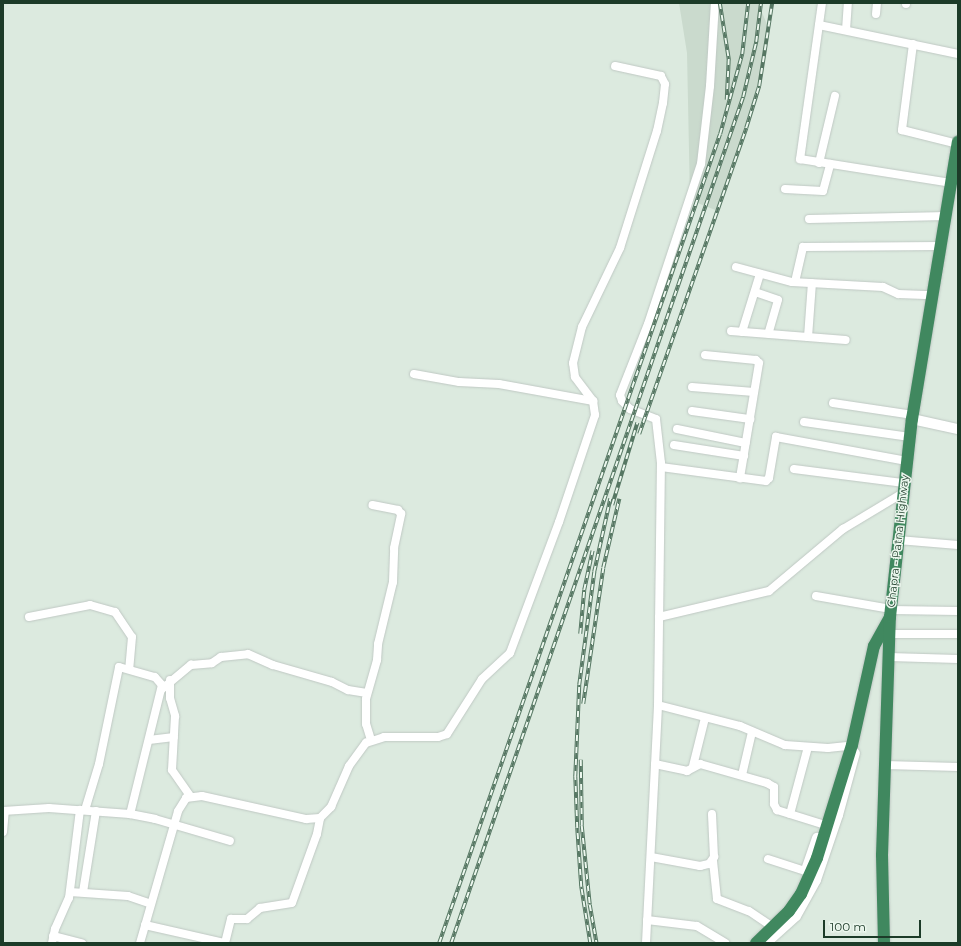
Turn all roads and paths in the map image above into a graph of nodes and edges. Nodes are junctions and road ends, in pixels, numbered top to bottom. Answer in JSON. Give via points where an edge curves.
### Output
{"nodes":[{"id":1,"x":715,"y":3,"type":"edge"},
{"id":2,"x":822,"y":3,"type":"edge"},
{"id":3,"x":848,"y":3,"type":"edge"},
{"id":4,"x":876,"y":3,"type":"edge"},
{"id":5,"x":876,"y":14,"type":"dead end"},
{"id":6,"x":819,"y":24,"type":"junction"},
{"id":7,"x":846,"y":30,"type":"junction"},
{"id":8,"x":913,"y":44,"type":"junction"},
{"id":9,"x":958,"y":54,"type":"edge"},
{"id":10,"x":615,"y":66,"type":"dead end"},
{"id":11,"x":835,"y":96,"type":"dead end"},
{"id":12,"x":958,"y":143,"type":"edge"},
{"id":13,"x":957,"y":159,"type":"edge"},
{"id":14,"x":819,"y":163,"type":"junction"},
{"id":15,"x":830,"y":164,"type":"junction"},
{"id":16,"x":952,"y":183,"type":"junction"},
{"id":17,"x":785,"y":189,"type":"dead end"},
{"id":18,"x":947,"y":216,"type":"junction"},
{"id":19,"x":809,"y":219,"type":"dead end"},
{"id":20,"x":942,"y":246,"type":"junction"},
{"id":21,"x":736,"y":267,"type":"dead end"},
{"id":22,"x":760,"y":274,"type":"junction"},
{"id":23,"x":795,"y":282,"type":"junction"},
{"id":24,"x":812,"y":283,"type":"junction"},
{"id":25,"x":755,"y":292,"type":"junction"},
{"id":26,"x":932,"y":294,"type":"junction"},
{"id":27,"x":731,"y":331,"type":"dead end"},
{"id":28,"x":742,"y":332,"type":"junction"},
{"id":29,"x":768,"y":334,"type":"junction"},
{"id":30,"x":808,"y":337,"type":"junction"},
{"id":31,"x":846,"y":340,"type":"dead end"},
{"id":32,"x":705,"y":356,"type":"dead end"},
{"id":33,"x":414,"y":374,"type":"dead end"},
{"id":34,"x":692,"y":387,"type":"dead end"},
{"id":35,"x":754,"y":392,"type":"junction"},
{"id":36,"x":593,"y":401,"type":"junction"},
{"id":37,"x":833,"y":403,"type":"dead end"},
{"id":38,"x":692,"y":411,"type":"dead end"},
{"id":39,"x":912,"y":417,"type":"junction"},
{"id":40,"x":750,"y":419,"type":"junction"},
{"id":41,"x":804,"y":422,"type":"dead end"},
{"id":42,"x":677,"y":428,"type":"dead end"},
{"id":43,"x":958,"y":429,"type":"edge"},
{"id":44,"x":910,"y":437,"type":"junction"},
{"id":45,"x":746,"y":443,"type":"junction"},
{"id":46,"x":674,"y":444,"type":"dead end"},
{"id":47,"x":744,"y":456,"type":"junction"},
{"id":48,"x":907,"y":460,"type":"junction"},
{"id":49,"x":660,"y":467,"type":"junction"},
{"id":50,"x":794,"y":468,"type":"dead end"},
{"id":51,"x":740,"y":478,"type":"junction"},
{"id":52,"x":904,"y":488,"type":"junction"},
{"id":53,"x":372,"y":505,"type":"dead end"},
{"id":54,"x":898,"y":540,"type":"junction"},
{"id":55,"x":958,"y":545,"type":"edge"},
{"id":56,"x":816,"y":596,"type":"dead end"},
{"id":57,"x":958,"y":611,"type":"edge"},
{"id":58,"x":891,"y":612,"type":"junction"},
{"id":59,"x":28,"y":617,"type":"dead end"},
{"id":60,"x":659,"y":617,"type":"junction"},
{"id":61,"x":890,"y":634,"type":"junction"},
{"id":62,"x":958,"y":634,"type":"edge"},
{"id":63,"x":889,"y":657,"type":"junction"},
{"id":64,"x":958,"y":659,"type":"edge"},
{"id":65,"x":129,"y":668,"type":"junction"},
{"id":66,"x":866,"y":678,"type":"junction"},
{"id":67,"x":170,"y":680,"type":"junction"},
{"id":68,"x":162,"y":689,"type":"junction"},
{"id":69,"x":367,"y":693,"type":"junction"},
{"id":70,"x":658,"y":704,"type":"junction"},
{"id":71,"x":705,"y":718,"type":"junction"},
{"id":72,"x":752,"y":732,"type":"junction"},
{"id":73,"x":174,"y":737,"type":"junction"},
{"id":74,"x":148,"y":740,"type":"junction"},
{"id":75,"x":371,"y":740,"type":"junction"},
{"id":76,"x":847,"y":746,"type":"junction"},
{"id":77,"x":808,"y":747,"type":"junction"},
{"id":78,"x":655,"y":764,"type":"junction"},
{"id":79,"x":885,"y":765,"type":"junction"},
{"id":80,"x":693,"y":766,"type":"junction"},
{"id":81,"x":958,"y":767,"type":"edge"},
{"id":82,"x":742,"y":775,"type":"junction"},
{"id":83,"x":190,"y":796,"type":"junction"},
{"id":84,"x":82,"y":810,"type":"junction"},
{"id":85,"x":4,"y":811,"type":"edge"},
{"id":86,"x":96,"y":811,"type":"junction"},
{"id":87,"x":130,"y":814,"type":"junction"},
{"id":88,"x":712,"y":814,"type":"dead end"},
{"id":89,"x":790,"y":814,"type":"junction"},
{"id":90,"x":320,"y":818,"type":"junction"},
{"id":91,"x":174,"y":824,"type":"junction"},
{"id":92,"x":822,"y":824,"type":"junction"},
{"id":93,"x":3,"y":832,"type":"edge"},
{"id":94,"x":230,"y":841,"type":"dead end"},
{"id":95,"x":651,"y":857,"type":"junction"},
{"id":96,"x":768,"y":859,"type":"dead end"},
{"id":97,"x":713,"y":861,"type":"junction"},
{"id":98,"x":805,"y":871,"type":"junction"},
{"id":99,"x":70,"y":892,"type":"junction"},
{"id":100,"x":83,"y":892,"type":"junction"},
{"id":101,"x":151,"y":904,"type":"junction"},
{"id":102,"x":647,"y":920,"type":"junction"},
{"id":103,"x":145,"y":925,"type":"junction"},
{"id":104,"x":771,"y":926,"type":"junction"},
{"id":105,"x":52,"y":940,"type":"edge"},
{"id":106,"x":82,"y":943,"type":"edge"},
{"id":107,"x":140,"y":943,"type":"edge"},
{"id":108,"x":225,"y":943,"type":"edge"},
{"id":109,"x":646,"y":943,"type":"edge"},
{"id":110,"x":725,"y":943,"type":"edge"},
{"id":111,"x":753,"y":943,"type":"edge"},
{"id":112,"x":756,"y":943,"type":"edge"},
{"id":113,"x":766,"y":943,"type":"edge"},
{"id":114,"x":884,"y":943,"type":"edge"}],
"edges":[{"from":1,"to":49,"type":"street","via":[[710,86],[701,164],[648,324],[620,392],[622,401],[630,409],[656,419]]},
{"from":2,"to":6,"type":"street"},
{"from":3,"to":7,"type":"street"},
{"from":4,"to":5,"type":"street"},
{"from":6,"to":7,"type":"street"},
{"from":6,"to":14,"type":"street","via":[[799,156],[801,160]]},
{"from":7,"to":8,"type":"street"},
{"from":8,"to":9,"type":"street"},
{"from":8,"to":12,"type":"street","via":[[902,130]]},
{"from":10,"to":36,"type":"street","via":[[658,74],[663,78],[665,88],[657,131],[624,239],[582,327],[573,363],[578,384]]},
{"from":11,"to":14,"type":"street"},
{"from":12,"to":13,"type":"highway","name":"Chapra - Patna Highway"},
{"from":13,"to":16,"type":"highway","name":"Chapra - Patna Highway"},
{"from":14,"to":15,"type":"street"},
{"from":15,"to":16,"type":"street"},
{"from":15,"to":17,"type":"street","via":[[823,191]]},
{"from":16,"to":18,"type":"highway","name":"Chapra - Patna Highway"},
{"from":18,"to":19,"type":"street"},
{"from":18,"to":20,"type":"highway","name":"Chapra - Patna Highway"},
{"from":20,"to":23,"type":"street","via":[[803,247]]},
{"from":20,"to":26,"type":"highway","name":"Chapra - Patna Highway"},
{"from":21,"to":22,"type":"street"},
{"from":22,"to":23,"type":"street"},
{"from":22,"to":25,"type":"street"},
{"from":23,"to":24,"type":"street"},
{"from":24,"to":26,"type":"street","via":[[883,288],[898,294]]},
{"from":24,"to":30,"type":"street"},
{"from":25,"to":28,"type":"street"},
{"from":25,"to":29,"type":"street","via":[[778,300]]},
{"from":26,"to":39,"type":"highway","name":"Chapra - Patna Highway"},
{"from":27,"to":28,"type":"street"},
{"from":28,"to":29,"type":"street"},
{"from":29,"to":30,"type":"street"},
{"from":30,"to":31,"type":"street"},
{"from":32,"to":35,"type":"street","via":[[758,361]]},
{"from":33,"to":36,"type":"street","via":[[459,382],[499,384]]},
{"from":34,"to":35,"type":"street"},
{"from":35,"to":40,"type":"street"},
{"from":36,"to":75,"type":"street","via":[[594,418],[538,580],[507,658],[482,679],[447,734]]},
{"from":37,"to":39,"type":"street"},
{"from":38,"to":40,"type":"street"},
{"from":39,"to":43,"type":"street"},
{"from":39,"to":44,"type":"highway","name":"Chapra - Patna Highway"},
{"from":40,"to":45,"type":"street"},
{"from":41,"to":44,"type":"street"},
{"from":42,"to":45,"type":"street"},
{"from":44,"to":48,"type":"highway","name":"Chapra - Patna Highway"},
{"from":45,"to":47,"type":"street"},
{"from":46,"to":47,"type":"street"},
{"from":47,"to":51,"type":"street"},
{"from":48,"to":51,"type":"street","via":[[776,437],[768,479]]},
{"from":48,"to":52,"type":"highway","name":"Chapra - Patna Highway"},
{"from":49,"to":51,"type":"street"},
{"from":49,"to":60,"type":"street"},
{"from":50,"to":52,"type":"street"},
{"from":52,"to":54,"type":"highway","name":"Chapra - Patna Highway"},
{"from":52,"to":60,"type":"street","via":[[842,529],[769,591]]},
{"from":53,"to":69,"type":"street","via":[[398,510],[401,514],[394,549],[393,582],[378,644],[377,660]]},
{"from":54,"to":55,"type":"street"},
{"from":54,"to":58,"type":"highway","name":"Chapra - Patna Highway"},
{"from":56,"to":58,"type":"street"},
{"from":57,"to":58,"type":"street"},
{"from":58,"to":61,"type":"highway","name":"Chapra - Patna Highway"},
{"from":58,"to":66,"type":"highway","via":[[874,646]]},
{"from":59,"to":65,"type":"street","via":[[90,605],[115,612],[132,636]]},
{"from":60,"to":70,"type":"street"},
{"from":61,"to":62,"type":"street"},
{"from":61,"to":63,"type":"highway","name":"Chapra - Patna Highway"},
{"from":63,"to":64,"type":"street"},
{"from":63,"to":79,"type":"highway","name":"Chapra - Patna Highway"},
{"from":65,"to":68,"type":"street","via":[[156,677]]},
{"from":65,"to":84,"type":"street","via":[[117,669],[99,764]]},
{"from":66,"to":76,"type":"street"},
{"from":66,"to":112,"type":"highway","via":[[842,781],[817,858],[790,912]]},
{"from":66,"to":113,"type":"street","via":[[865,707],[849,778],[816,880],[796,916]]},
{"from":67,"to":68,"type":"street"},
{"from":67,"to":69,"type":"street","via":[[190,665],[212,663],[221,657],[250,654],[273,665],[332,682],[352,691]]},
{"from":67,"to":73,"type":"street","via":[[170,698],[175,713]]},
{"from":68,"to":74,"type":"street"},
{"from":69,"to":75,"type":"street","via":[[366,724]]},
{"from":70,"to":71,"type":"street"},
{"from":70,"to":78,"type":"street"},
{"from":71,"to":72,"type":"street"},
{"from":71,"to":80,"type":"street"},
{"from":72,"to":77,"type":"street","via":[[777,743]]},
{"from":72,"to":82,"type":"street"},
{"from":73,"to":74,"type":"street"},
{"from":73,"to":83,"type":"street","via":[[172,770]]},
{"from":74,"to":87,"type":"street"},
{"from":75,"to":90,"type":"street","via":[[355,754],[331,807]]},
{"from":76,"to":77,"type":"street"},
{"from":76,"to":92,"type":"street"},
{"from":77,"to":89,"type":"street"},
{"from":78,"to":80,"type":"street","via":[[687,771]]},
{"from":78,"to":95,"type":"street"},
{"from":79,"to":81,"type":"street"},
{"from":79,"to":114,"type":"highway","name":"Chapra - Patna Highway","via":[[882,855]]},
{"from":80,"to":82,"type":"street","via":[[700,764]]},
{"from":82,"to":89,"type":"street","via":[[772,785],[776,793],[775,808]]},
{"from":83,"to":90,"type":"street","via":[[202,796],[306,819]]},
{"from":83,"to":91,"type":"street","via":[[181,804]]},
{"from":84,"to":85,"type":"street"},
{"from":84,"to":86,"type":"street"},
{"from":84,"to":99,"type":"street"},
{"from":85,"to":93,"type":"street"},
{"from":86,"to":87,"type":"street"},
{"from":86,"to":100,"type":"street"},
{"from":87,"to":91,"type":"street"},
{"from":88,"to":97,"type":"street"},
{"from":89,"to":92,"type":"street"},
{"from":90,"to":108,"type":"street","via":[[317,834],[292,903],[258,908],[247,919],[231,919]]},
{"from":91,"to":94,"type":"street"},
{"from":91,"to":101,"type":"street"},
{"from":92,"to":98,"type":"street"},
{"from":95,"to":97,"type":"street","via":[[700,866]]},
{"from":95,"to":102,"type":"street"},
{"from":96,"to":98,"type":"street"},
{"from":97,"to":104,"type":"street","via":[[717,899],[749,911]]},
{"from":98,"to":104,"type":"street","via":[[785,910]]},
{"from":99,"to":100,"type":"street"},
{"from":99,"to":105,"type":"street","via":[[68,905]]},
{"from":100,"to":101,"type":"street","via":[[128,896]]},
{"from":101,"to":103,"type":"street"},
{"from":102,"to":109,"type":"street"},
{"from":102,"to":110,"type":"street","via":[[697,926]]},
{"from":103,"to":107,"type":"street"},
{"from":103,"to":108,"type":"street"},
{"from":104,"to":111,"type":"street"},
{"from":105,"to":106,"type":"street"}]}
